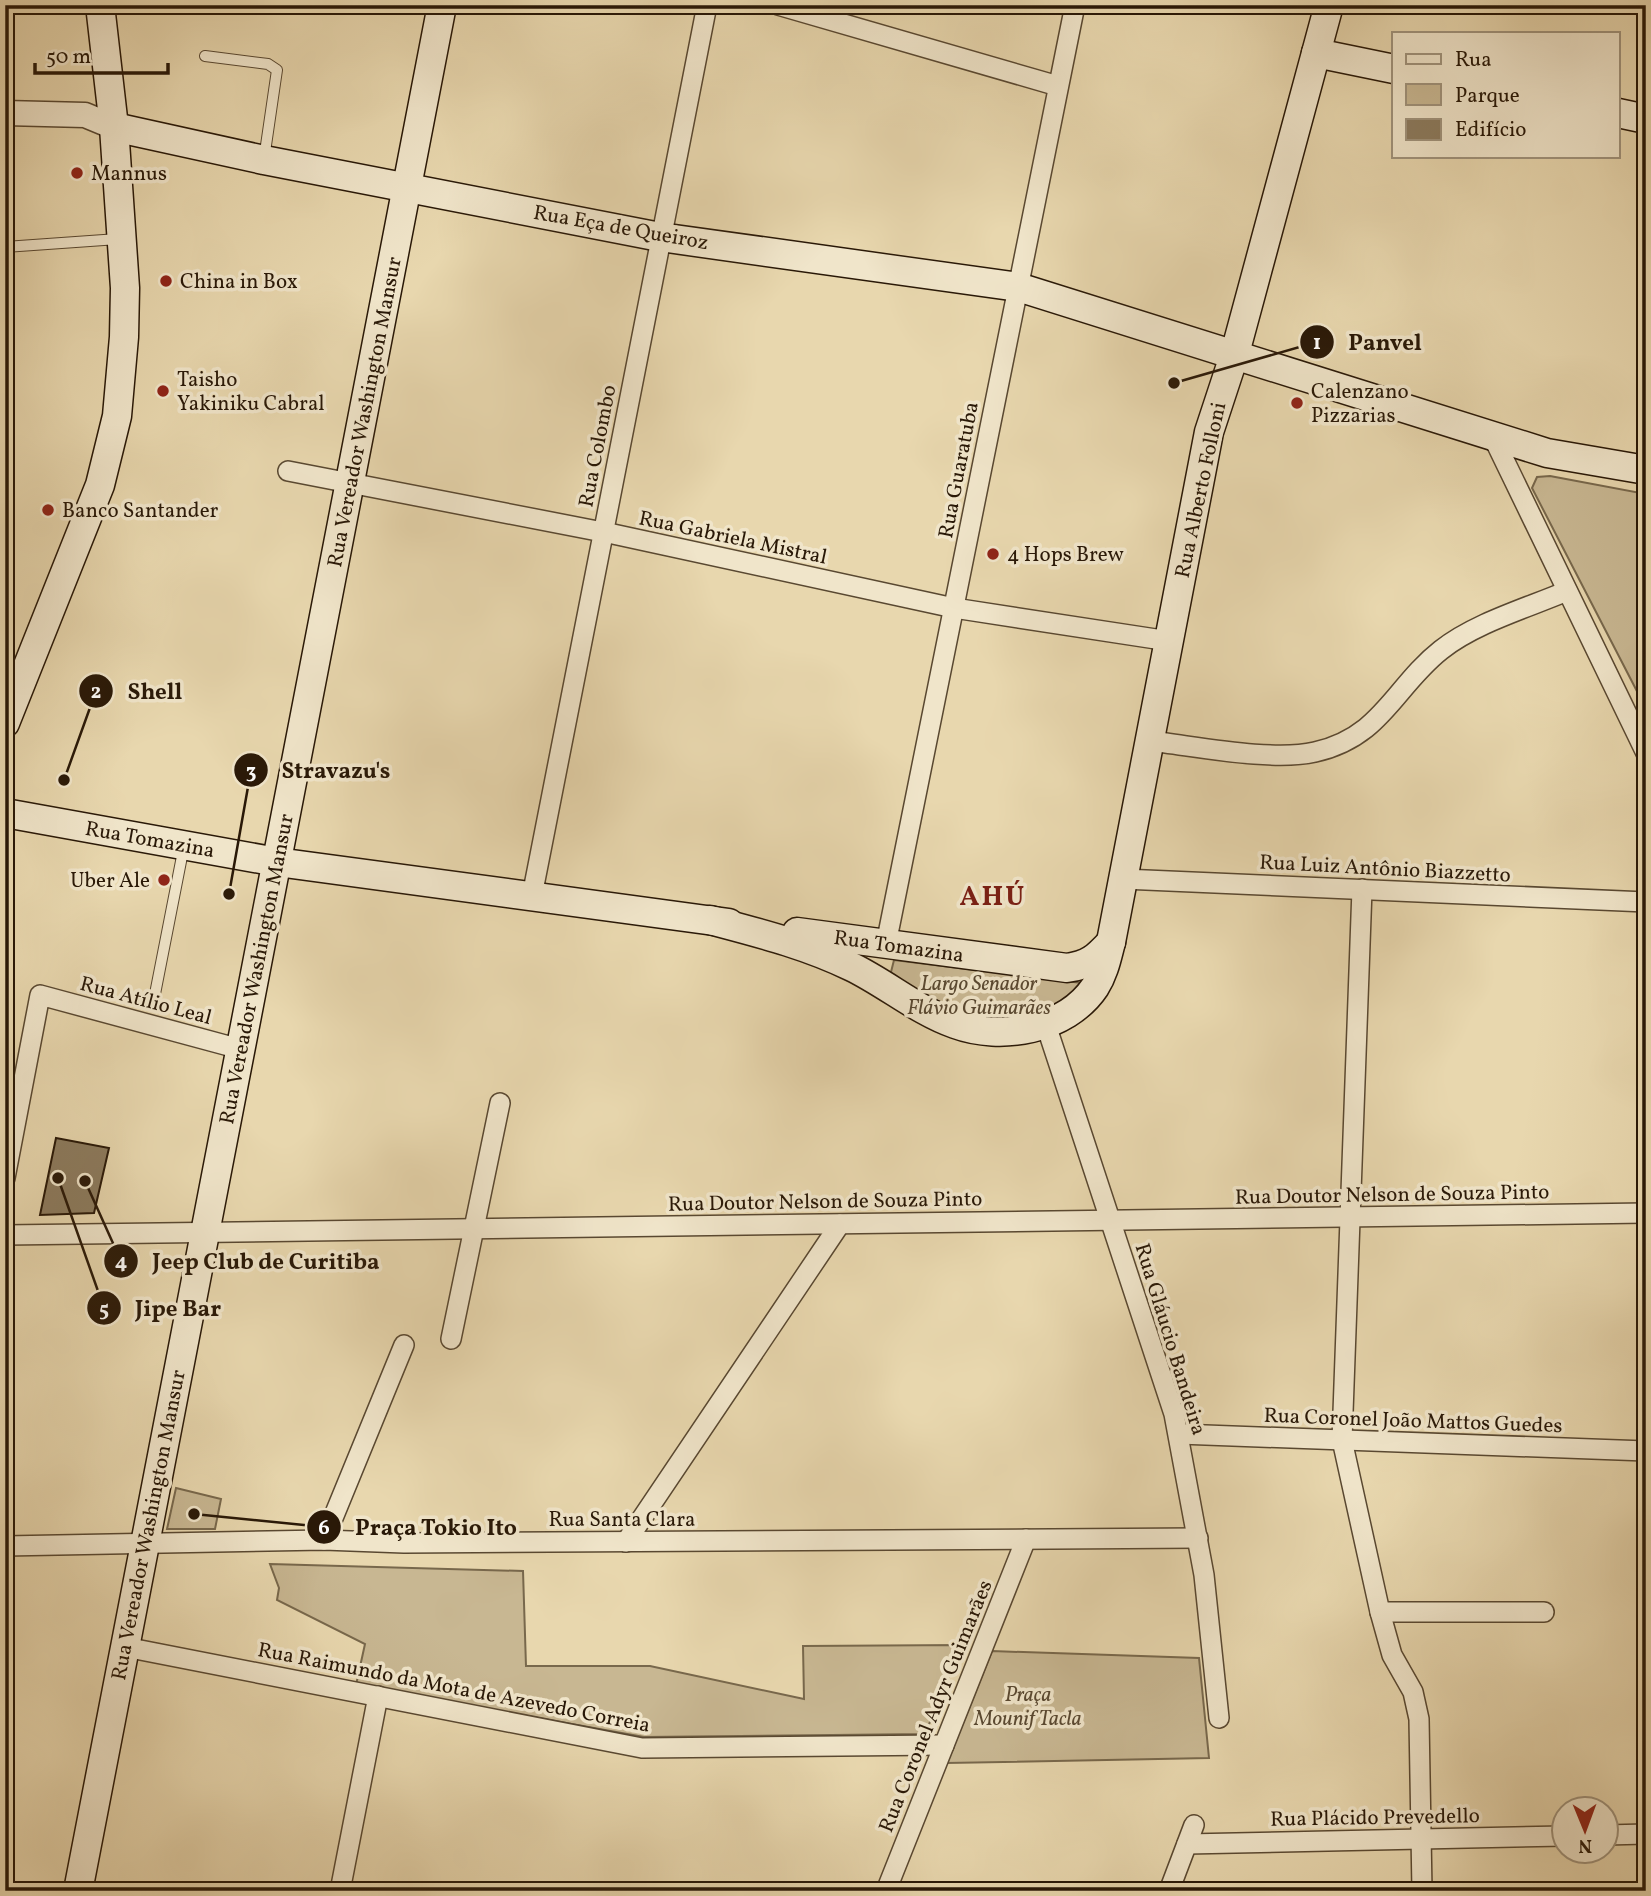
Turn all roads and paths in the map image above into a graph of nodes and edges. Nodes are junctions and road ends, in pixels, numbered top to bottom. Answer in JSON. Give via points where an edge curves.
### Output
{"nodes":[{"id":1,"x":100,"y":5,"type":"edge"},
{"id":2,"x":442,"y":5,"type":"edge"},
{"id":3,"x":707,"y":5,"type":"edge"},
{"id":4,"x":778,"y":5,"type":"edge"},
{"id":5,"x":1074,"y":5,"type":"edge"},
{"id":6,"x":1329,"y":5,"type":"edge"},
{"id":7,"x":1316,"y":53,"type":"junction"},
{"id":8,"x":205,"y":56,"type":"dead end"},
{"id":9,"x":1392,"y":69,"type":"edge"},
{"id":10,"x":1058,"y":86,"type":"junction"},
{"id":11,"x":5,"y":113,"type":"edge"},
{"id":12,"x":1620,"y":113,"type":"edge"},
{"id":13,"x":1646,"y":119,"type":"edge"},
{"id":14,"x":114,"y":127,"type":"junction"},
{"id":15,"x":264,"y":160,"type":"junction"},
{"id":16,"x":407,"y":186,"type":"junction"},
{"id":17,"x":660,"y":237,"type":"junction"},
{"id":18,"x":122,"y":239,"type":"junction"},
{"id":19,"x":5,"y":247,"type":"edge"},
{"id":20,"x":1018,"y":287,"type":"junction"},
{"id":21,"x":1234,"y":353,"type":"junction"},
{"id":22,"x":1493,"y":437,"type":"junction"},
{"id":23,"x":1646,"y":470,"type":"edge"},
{"id":24,"x":288,"y":471,"type":"dead end"},
{"id":25,"x":350,"y":483,"type":"junction"},
{"id":26,"x":603,"y":532,"type":"junction"},
{"id":27,"x":1567,"y":591,"type":"junction"},
{"id":28,"x":954,"y":608,"type":"junction"},
{"id":29,"x":1169,"y":640,"type":"junction"},
{"id":30,"x":5,"y":723,"type":"edge"},
{"id":31,"x":1150,"y":741,"type":"junction"},
{"id":32,"x":1646,"y":754,"type":"edge"},
{"id":33,"x":5,"y":813,"type":"edge"},
{"id":34,"x":184,"y":845,"type":"junction"},
{"id":35,"x":277,"y":862,"type":"junction"},
{"id":36,"x":1123,"y":879,"type":"junction"},
{"id":37,"x":1362,"y":889,"type":"junction"},
{"id":38,"x":532,"y":897,"type":"junction"},
{"id":39,"x":1646,"y":902,"type":"edge"},
{"id":40,"x":710,"y":920,"type":"junction"},
{"id":41,"x":1111,"y":942,"type":"junction"},
{"id":42,"x":886,"y":944,"type":"junction"},
{"id":43,"x":887,"y":986,"type":"junction"},
{"id":44,"x":154,"y":999,"type":"dead end"},
{"id":45,"x":1046,"y":1025,"type":"junction"},
{"id":46,"x":240,"y":1049,"type":"junction"},
{"id":47,"x":499,"y":1104,"type":"dead end"},
{"id":48,"x":5,"y":1178,"type":"edge"},
{"id":49,"x":1646,"y":1213,"type":"edge"},
{"id":50,"x":1350,"y":1217,"type":"junction"},
{"id":51,"x":1110,"y":1220,"type":"junction"},
{"id":52,"x":840,"y":1224,"type":"junction"},
{"id":53,"x":474,"y":1228,"type":"junction"},
{"id":54,"x":205,"y":1232,"type":"junction"},
{"id":55,"x":5,"y":1235,"type":"edge"},
{"id":56,"x":451,"y":1339,"type":"dead end"},
{"id":57,"x":404,"y":1345,"type":"dead end"},
{"id":58,"x":1179,"y":1434,"type":"junction"},
{"id":59,"x":1342,"y":1440,"type":"junction"},
{"id":60,"x":1646,"y":1451,"type":"edge"},
{"id":61,"x":1198,"y":1538,"type":"junction"},
{"id":62,"x":1026,"y":1539,"type":"junction"},
{"id":63,"x":324,"y":1540,"type":"junction"},
{"id":64,"x":626,"y":1542,"type":"junction"},
{"id":65,"x":145,"y":1543,"type":"junction"},
{"id":66,"x":5,"y":1546,"type":"edge"},
{"id":67,"x":1380,"y":1612,"type":"junction"},
{"id":68,"x":1544,"y":1612,"type":"dead end"},
{"id":69,"x":125,"y":1647,"type":"junction"},
{"id":70,"x":377,"y":1696,"type":"junction"},
{"id":71,"x":1219,"y":1718,"type":"dead end"},
{"id":72,"x":944,"y":1745,"type":"junction"},
{"id":73,"x":1194,"y":1825,"type":"dead end"},
{"id":74,"x":1646,"y":1834,"type":"edge"},
{"id":75,"x":1620,"y":1835,"type":"edge"},
{"id":76,"x":1550,"y":1836,"type":"edge"},
{"id":77,"x":1421,"y":1839,"type":"junction"},
{"id":78,"x":1187,"y":1844,"type":"junction"},
{"id":79,"x":78,"y":1891,"type":"edge"},
{"id":80,"x":340,"y":1891,"type":"edge"},
{"id":81,"x":886,"y":1891,"type":"edge"},
{"id":82,"x":1169,"y":1891,"type":"edge"},
{"id":83,"x":1422,"y":1891,"type":"edge"}],
"edges":[{"from":1,"to":14,"type":"main road"},
{"from":2,"to":16,"type":"main road","name":"Rua Vereador Washington Mansur"},
{"from":3,"to":17,"type":"street","name":"Rua Colombo"},
{"from":4,"to":10,"type":"street"},
{"from":5,"to":10,"type":"street","name":"Rua Guaratuba"},
{"from":6,"to":7,"type":"main road","name":"Rua Alberto Folloni"},
{"from":7,"to":9,"type":"main road"},
{"from":7,"to":21,"type":"main road","name":"Rua Alberto Folloni"},
{"from":8,"to":15,"type":"lane","via":[[268,64],[277,70]]},
{"from":10,"to":20,"type":"street","name":"Rua Guaratuba"},
{"from":11,"to":14,"type":"street","name":"Rua Eça de Queiroz","via":[[85,115]]},
{"from":12,"to":13,"type":"main road"},
{"from":14,"to":15,"type":"main road","name":"Rua Eça de Queiroz"},
{"from":14,"to":18,"type":"main road"},
{"from":15,"to":16,"type":"main road","name":"Rua Eça de Queiroz"},
{"from":16,"to":17,"type":"main road","name":"Rua Eça de Queiroz"},
{"from":16,"to":25,"type":"main road","name":"Rua Vereador Washington Mansur"},
{"from":17,"to":20,"type":"main road","name":"Rua Eça de Queiroz"},
{"from":17,"to":26,"type":"street","name":"Rua Colombo"},
{"from":18,"to":19,"type":"lane"},
{"from":18,"to":30,"type":"main road","via":[[124,337],[110,450],[89,516]]},
{"from":20,"to":21,"type":"main road","name":"Rua Eça de Queiroz"},
{"from":20,"to":28,"type":"street","name":"Rua Guaratuba"},
{"from":21,"to":22,"type":"main road","name":"Rua Eça de Queiroz"},
{"from":21,"to":29,"type":"main road","name":"Rua Alberto Folloni","via":[[1209,432]]},
{"from":22,"to":23,"type":"main road","name":"Rua Eça de Queiroz","via":[[1547,453]]},
{"from":22,"to":27,"type":"street"},
{"from":24,"to":25,"type":"street","name":"Rua Gabriela Mistral"},
{"from":25,"to":26,"type":"street","name":"Rua Gabriela Mistral"},
{"from":25,"to":35,"type":"main road","name":"Rua Vereador Washington Mansur"},
{"from":26,"to":28,"type":"street","name":"Rua Gabriela Mistral"},
{"from":26,"to":38,"type":"street","name":"Rua Colombo"},
{"from":27,"to":31,"type":"street","via":[[1441,649],[1378,720],[1341,744],[1290,755]]},
{"from":27,"to":32,"type":"street"},
{"from":28,"to":29,"type":"street","name":"Rua Gabriela Mistral"},
{"from":28,"to":42,"type":"street","name":"Rua Guaratuba"},
{"from":29,"to":31,"type":"main road","name":"Rua Alberto Folloni"},
{"from":31,"to":36,"type":"main road","name":"Rua Alberto Folloni"},
{"from":33,"to":34,"type":"main road","name":"Rua Tomazina"},
{"from":34,"to":35,"type":"main road","name":"Rua Tomazina"},
{"from":34,"to":44,"type":"lane"},
{"from":35,"to":38,"type":"main road","name":"Rua Tomazina"},
{"from":35,"to":46,"type":"main road","name":"Rua Vereador Washington Mansur"},
{"from":36,"to":37,"type":"street","name":"Rua Luiz Antônio Biazzetto"},
{"from":36,"to":41,"type":"main road","name":"Rua Alberto Folloni"},
{"from":37,"to":39,"type":"street","name":"Rua Luiz Antônio Biazzetto"},
{"from":37,"to":50,"type":"street"},
{"from":38,"to":40,"type":"main road","name":"Rua Tomazina"},
{"from":40,"to":42,"type":"main road","name":"Rua Tomazina"},
{"from":40,"to":43,"type":"main road","name":"Rua Tomazina","via":[[798,944]]},
{"from":41,"to":42,"type":"main road","name":"Rua Tomazina","via":[[1084,966],[1067,968]]},
{"from":41,"to":45,"type":"main road","name":"Rua Tomazina","via":[[1095,988]]},
{"from":42,"to":43,"type":"main road"},
{"from":43,"to":45,"type":"main road","name":"Rua Tomazina","via":[[934,1015],[976,1030],[1027,1030]]},
{"from":45,"to":51,"type":"street","name":"Rua Gláucio Bandeira"},
{"from":46,"to":48,"type":"street","name":"Rua Atílio Leal","via":[[40,995]]},
{"from":46,"to":54,"type":"main road","name":"Rua Vereador Washington Mansur"},
{"from":47,"to":53,"type":"street"},
{"from":49,"to":50,"type":"street","name":"Rua Doutor Nelson de Souza Pinto"},
{"from":50,"to":51,"type":"street","name":"Rua Doutor Nelson de Souza Pinto"},
{"from":50,"to":59,"type":"street"},
{"from":51,"to":52,"type":"street","name":"Rua Doutor Nelson de Souza Pinto"},
{"from":51,"to":58,"type":"street","name":"Rua Gláucio Bandeira"},
{"from":52,"to":53,"type":"street","name":"Rua Doutor Nelson de Souza Pinto"},
{"from":52,"to":64,"type":"street"},
{"from":53,"to":54,"type":"street","name":"Rua Doutor Nelson de Souza Pinto"},
{"from":53,"to":56,"type":"street"},
{"from":54,"to":55,"type":"street","name":"Rua Doutor Nelson de Souza Pinto"},
{"from":54,"to":65,"type":"main road","name":"Rua Vereador Washington Mansur"},
{"from":57,"to":63,"type":"street"},
{"from":58,"to":59,"type":"street","name":"Rua Coronel João Mattos Guedes"},
{"from":58,"to":61,"type":"street","name":"Rua Gláucio Bandeira"},
{"from":59,"to":60,"type":"street","name":"Rua Coronel João Mattos Guedes"},
{"from":59,"to":67,"type":"street"},
{"from":61,"to":62,"type":"street","name":"Rua Santa Clara"},
{"from":61,"to":71,"type":"street","name":"Rua Gláucio Bandeira"},
{"from":62,"to":64,"type":"street","name":"Rua Santa Clara"},
{"from":62,"to":72,"type":"street","name":"Rua Coronel Adyr Guimarães"},
{"from":63,"to":64,"type":"street","name":"Rua Santa Clara"},
{"from":63,"to":65,"type":"street","name":"Rua Santa Clara"},
{"from":65,"to":66,"type":"street","name":"Rua Santa Clara"},
{"from":65,"to":69,"type":"main road","name":"Rua Vereador Washington Mansur"},
{"from":67,"to":68,"type":"street"},
{"from":67,"to":77,"type":"street","via":[[1392,1655],[1417,1705]]},
{"from":69,"to":70,"type":"street","name":"Rua Raimundo da Mota de Azevedo Correia"},
{"from":69,"to":79,"type":"main road","name":"Rua Vereador Washington Mansur"},
{"from":70,"to":72,"type":"street","name":"Rua Raimundo da Mota de Azevedo Correia","via":[[642,1748]]},
{"from":70,"to":80,"type":"street"},
{"from":72,"to":81,"type":"street","name":"Rua Coronel Adyr Guimarães"},
{"from":73,"to":78,"type":"street"},
{"from":74,"to":75,"type":"street"},
{"from":76,"to":77,"type":"street","name":"Rua Plácido Prevedello"},
{"from":77,"to":78,"type":"street","name":"Rua Plácido Prevedello"},
{"from":77,"to":83,"type":"street"},
{"from":78,"to":82,"type":"street"}]}
